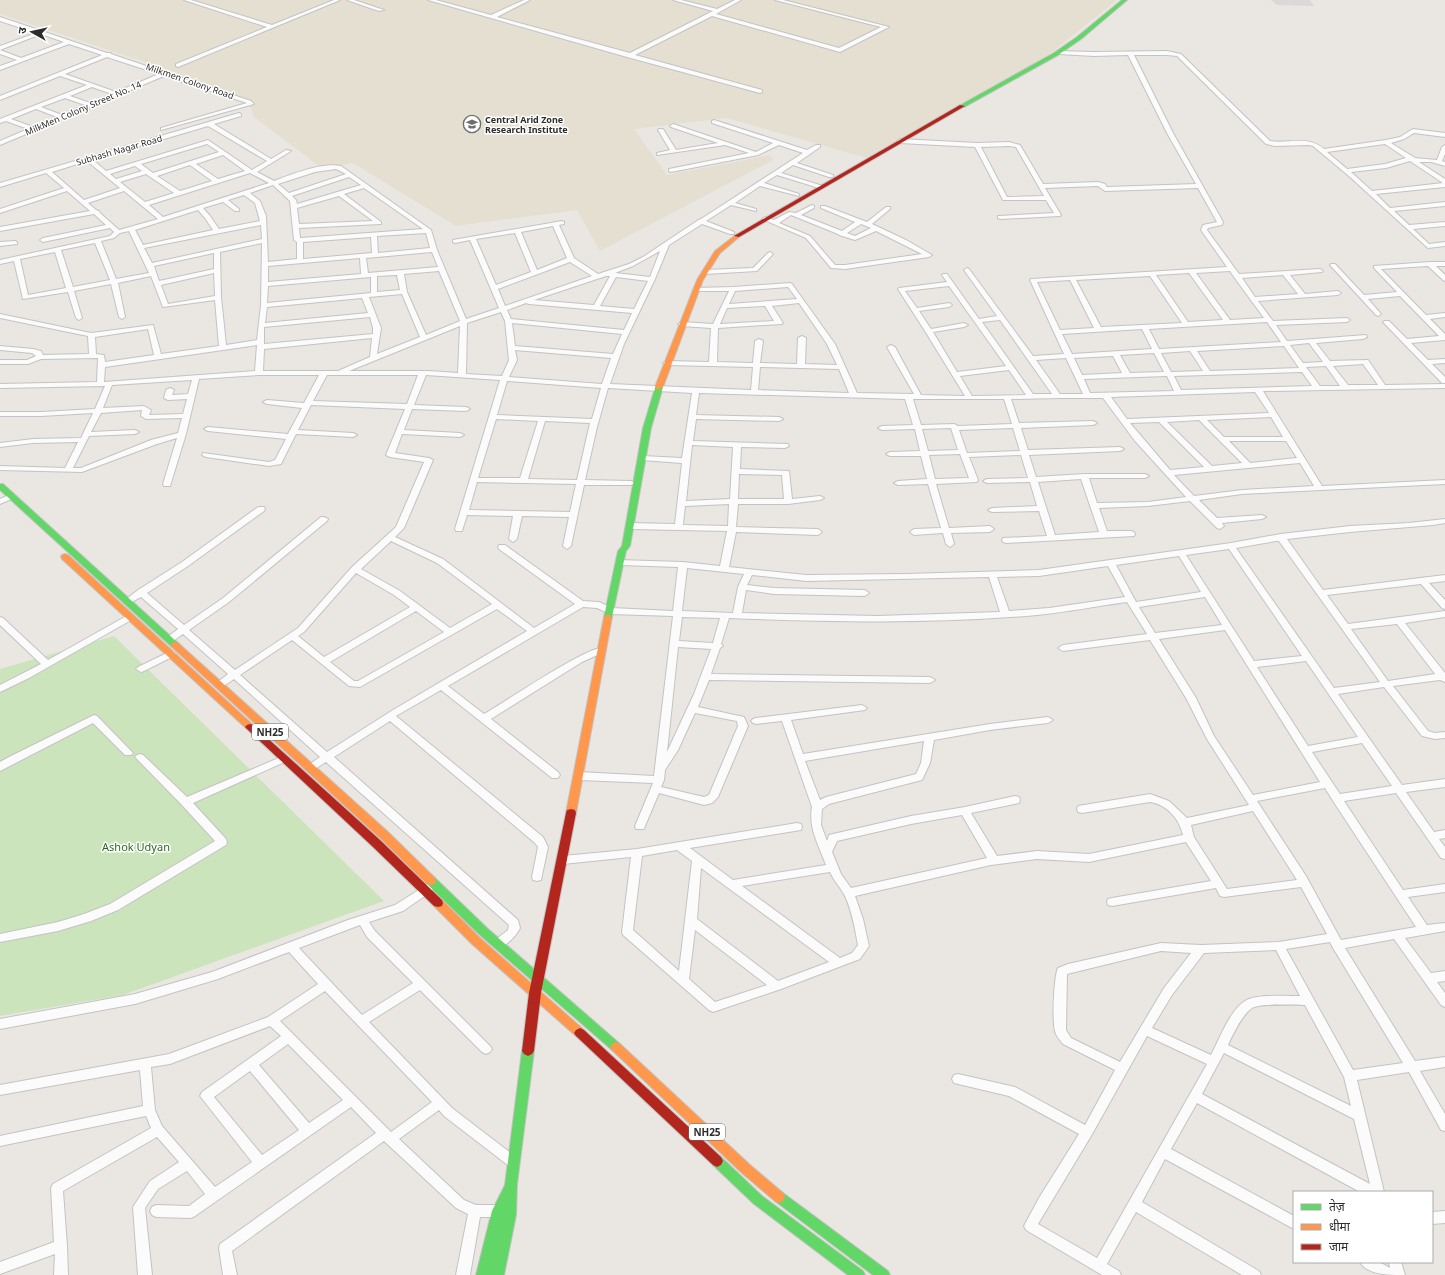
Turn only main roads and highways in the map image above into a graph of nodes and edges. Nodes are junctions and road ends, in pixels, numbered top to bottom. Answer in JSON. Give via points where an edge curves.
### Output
{"nodes":[{"id":1,"x":1118,"y":0,"type":"edge"},
{"id":2,"x":1125,"y":0,"type":"edge"},
{"id":3,"x":818,"y":186,"type":"junction"},
{"id":4,"x":654,"y":389,"type":"junction"},
{"id":5,"x":0,"y":486,"type":"edge"},
{"id":6,"x":1,"y":500,"type":"edge"},
{"id":7,"x":621,"y":557,"type":"junction"},
{"id":8,"x":539,"y":980,"type":"junction"},
{"id":9,"x":535,"y":993,"type":"junction"},
{"id":10,"x":504,"y":1211,"type":"junction"},
{"id":11,"x":483,"y":1275,"type":"edge"},
{"id":12,"x":497,"y":1275,"type":"edge"},
{"id":13,"x":858,"y":1275,"type":"edge"},
{"id":14,"x":883,"y":1275,"type":"edge"}],
"edges":[{"from":1,"to":3,"type":"main road","via":[[1050,55],[831,176]]},
{"from":2,"to":3,"type":"main road","via":[[1059,52]]},
{"from":3,"to":4,"type":"main road","via":[[722,246],[714,255],[696,289]]},
{"from":3,"to":4,"type":"main road","via":[[798,195],[715,245],[692,284]]},
{"from":4,"to":7,"type":"main road","via":[[630,526]]},
{"from":4,"to":7,"type":"main road","via":[[641,427],[619,546]]},
{"from":5,"to":8,"type":"main road","number":"NH25","via":[[170,639]]},
{"from":6,"to":9,"type":"main road","number":"NH25","via":[[376,843],[476,941]]},
{"from":7,"to":8,"type":"main road"},
{"from":8,"to":9,"type":"main road"},
{"from":8,"to":14,"type":"main road","number":"NH25","via":[[610,1041],[746,1170],[790,1207]]},
{"from":9,"to":10,"type":"main road","via":[[511,1184]]},
{"from":9,"to":13,"type":"main road","number":"NH25","via":[[621,1070],[758,1200]]},
{"from":10,"to":11,"type":"main road"},
{"from":10,"to":12,"type":"main road"}]}
